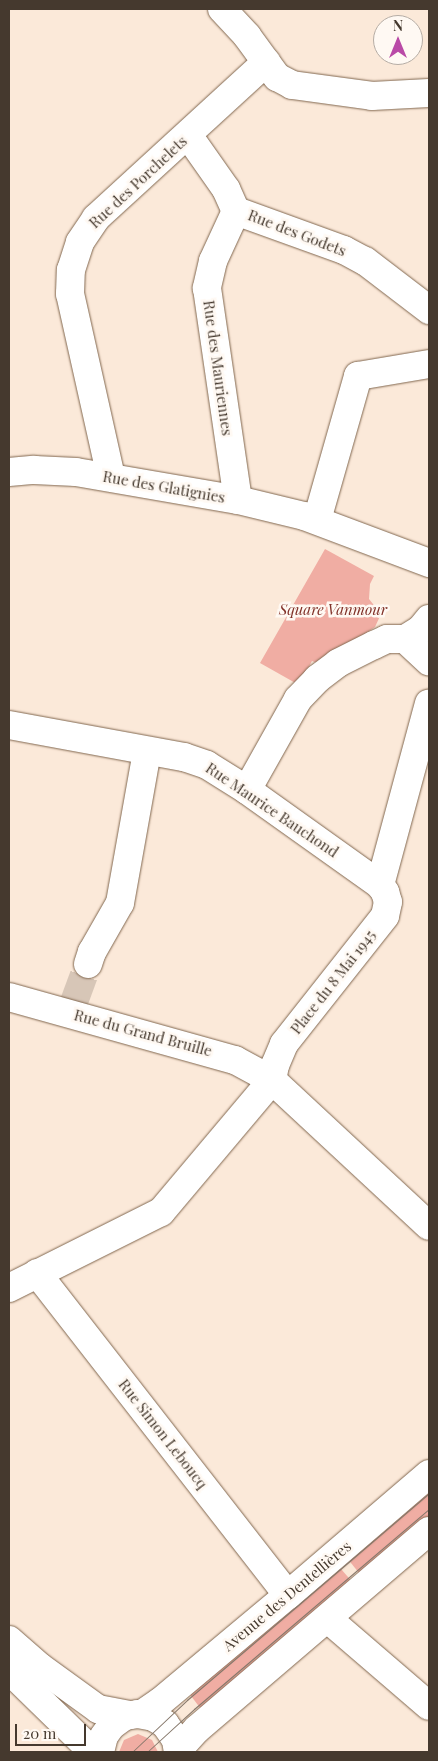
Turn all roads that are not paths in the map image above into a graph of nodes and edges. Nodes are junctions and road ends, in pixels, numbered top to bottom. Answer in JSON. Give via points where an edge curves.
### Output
{"nodes":[{"id":1,"x":222,"y":9,"type":"edge"},
{"id":2,"x":266,"y":62,"type":"junction"},
{"id":3,"x":429,"y":93,"type":"edge"},
{"id":4,"x":188,"y":135,"type":"junction"},
{"id":5,"x":236,"y":210,"type":"junction"},
{"id":6,"x":429,"y":310,"type":"edge"},
{"id":7,"x":429,"y":364,"type":"edge"},
{"id":8,"x":9,"y":472,"type":"edge"},
{"id":9,"x":112,"y":477,"type":"junction"},
{"id":10,"x":238,"y":500,"type":"junction"},
{"id":11,"x":317,"y":520,"type":"junction"},
{"id":12,"x":429,"y":564,"type":"edge"},
{"id":13,"x":428,"y":621,"type":"edge"},
{"id":14,"x":404,"y":639,"type":"junction"},
{"id":15,"x":429,"y":661,"type":"edge"},
{"id":16,"x":429,"y":703,"type":"edge"},
{"id":17,"x":9,"y":725,"type":"edge"},
{"id":18,"x":147,"y":751,"type":"junction"},
{"id":19,"x":247,"y":790,"type":"junction"},
{"id":20,"x":380,"y":885,"type":"junction"},
{"id":21,"x":88,"y":964,"type":"tunnel mouth"},
{"id":22,"x":9,"y":997,"type":"edge"},
{"id":23,"x":272,"y":1080,"type":"junction"},
{"id":24,"x":429,"y":1226,"type":"edge"},
{"id":25,"x":37,"y":1273,"type":"junction"},
{"id":26,"x":9,"y":1288,"type":"edge"},
{"id":27,"x":429,"y":1474,"type":"edge"},
{"id":28,"x":429,"y":1531,"type":"edge"},
{"id":29,"x":288,"y":1595,"type":"junction"},
{"id":30,"x":328,"y":1619,"type":"junction"},
{"id":31,"x":9,"y":1640,"type":"edge"},
{"id":32,"x":9,"y":1670,"type":"edge"},
{"id":33,"x":429,"y":1706,"type":"edge"},
{"id":34,"x":136,"y":1715,"type":"junction"},
{"id":35,"x":178,"y":1751,"type":"edge"},
{"id":36,"x":94,"y":1752,"type":"edge"},
{"id":37,"x":100,"y":1752,"type":"edge"}],
"edges":[{"from":1,"to":2,"type":"street"},
{"from":2,"to":3,"type":"street","via":[[277,77],[300,88],[372,96]]},
{"from":2,"to":4,"type":"street","name":"Rue des Porchelets"},
{"from":4,"to":5,"type":"street","name":"Rue des Godets","via":[[226,189]]},
{"from":4,"to":9,"type":"street","name":"Rue des Porchelets","via":[[90,225],[80,242],[71,270],[70,294]]},
{"from":5,"to":6,"type":"street","name":"Rue des Godets","via":[[359,258]]},
{"from":5,"to":10,"type":"street","name":"Rue des Mauriennes","via":[[213,261],[207,288]]},
{"from":7,"to":11,"type":"street","via":[[358,376]]},
{"from":8,"to":9,"type":"street","name":"Rue des Glatignies","via":[[48,470]]},
{"from":9,"to":10,"type":"street","name":"Rue des Glatignies"},
{"from":10,"to":11,"type":"street","name":"Rue des Glatignies"},
{"from":11,"to":12,"type":"street","name":"Rue des Glatignies"},
{"from":13,"to":14,"type":"street"},
{"from":14,"to":15,"type":"street"},
{"from":14,"to":19,"type":"street","via":[[387,639],[338,663],[317,678],[298,699]]},
{"from":16,"to":20,"type":"street"},
{"from":17,"to":18,"type":"street","name":"Rue Maurice Bauchond"},
{"from":18,"to":19,"type":"street","name":"Rue Maurice Bauchond","via":[[197,761]]},
{"from":18,"to":21,"type":"street","via":[[120,903]]},
{"from":19,"to":20,"type":"street","name":"Rue Maurice Bauchond"},
{"from":20,"to":23,"type":"street","name":"Place du 8 Mai 1945","via":[[388,898],[387,912],[284,1044]]},
{"from":22,"to":23,"type":"street","name":"Rue du Grand Bruille","via":[[72,1008],[223,1055]]},
{"from":23,"to":24,"type":"street","name":"Rue du Grand Bruille"},
{"from":23,"to":25,"type":"street","via":[[161,1212]]},
{"from":25,"to":26,"type":"street"},
{"from":25,"to":29,"type":"street","name":"Rue Simon Leboucq"},
{"from":27,"to":29,"type":"street","name":"Avenue des Dentellières"},
{"from":28,"to":30,"type":"street"},
{"from":29,"to":34,"type":"street","name":"Avenue des Dentellières","via":[[153,1708]]},
{"from":30,"to":33,"type":"street"},
{"from":30,"to":35,"type":"street","via":[[196,1729]]},
{"from":31,"to":34,"type":"street","via":[[98,1709]]},
{"from":32,"to":36,"type":"street"},
{"from":34,"to":35,"type":"street","via":[[153,1717],[165,1724],[174,1736]]},
{"from":34,"to":37,"type":"street","name":"Avenue des Dentellières","via":[[118,1720],[108,1729]]}]}
